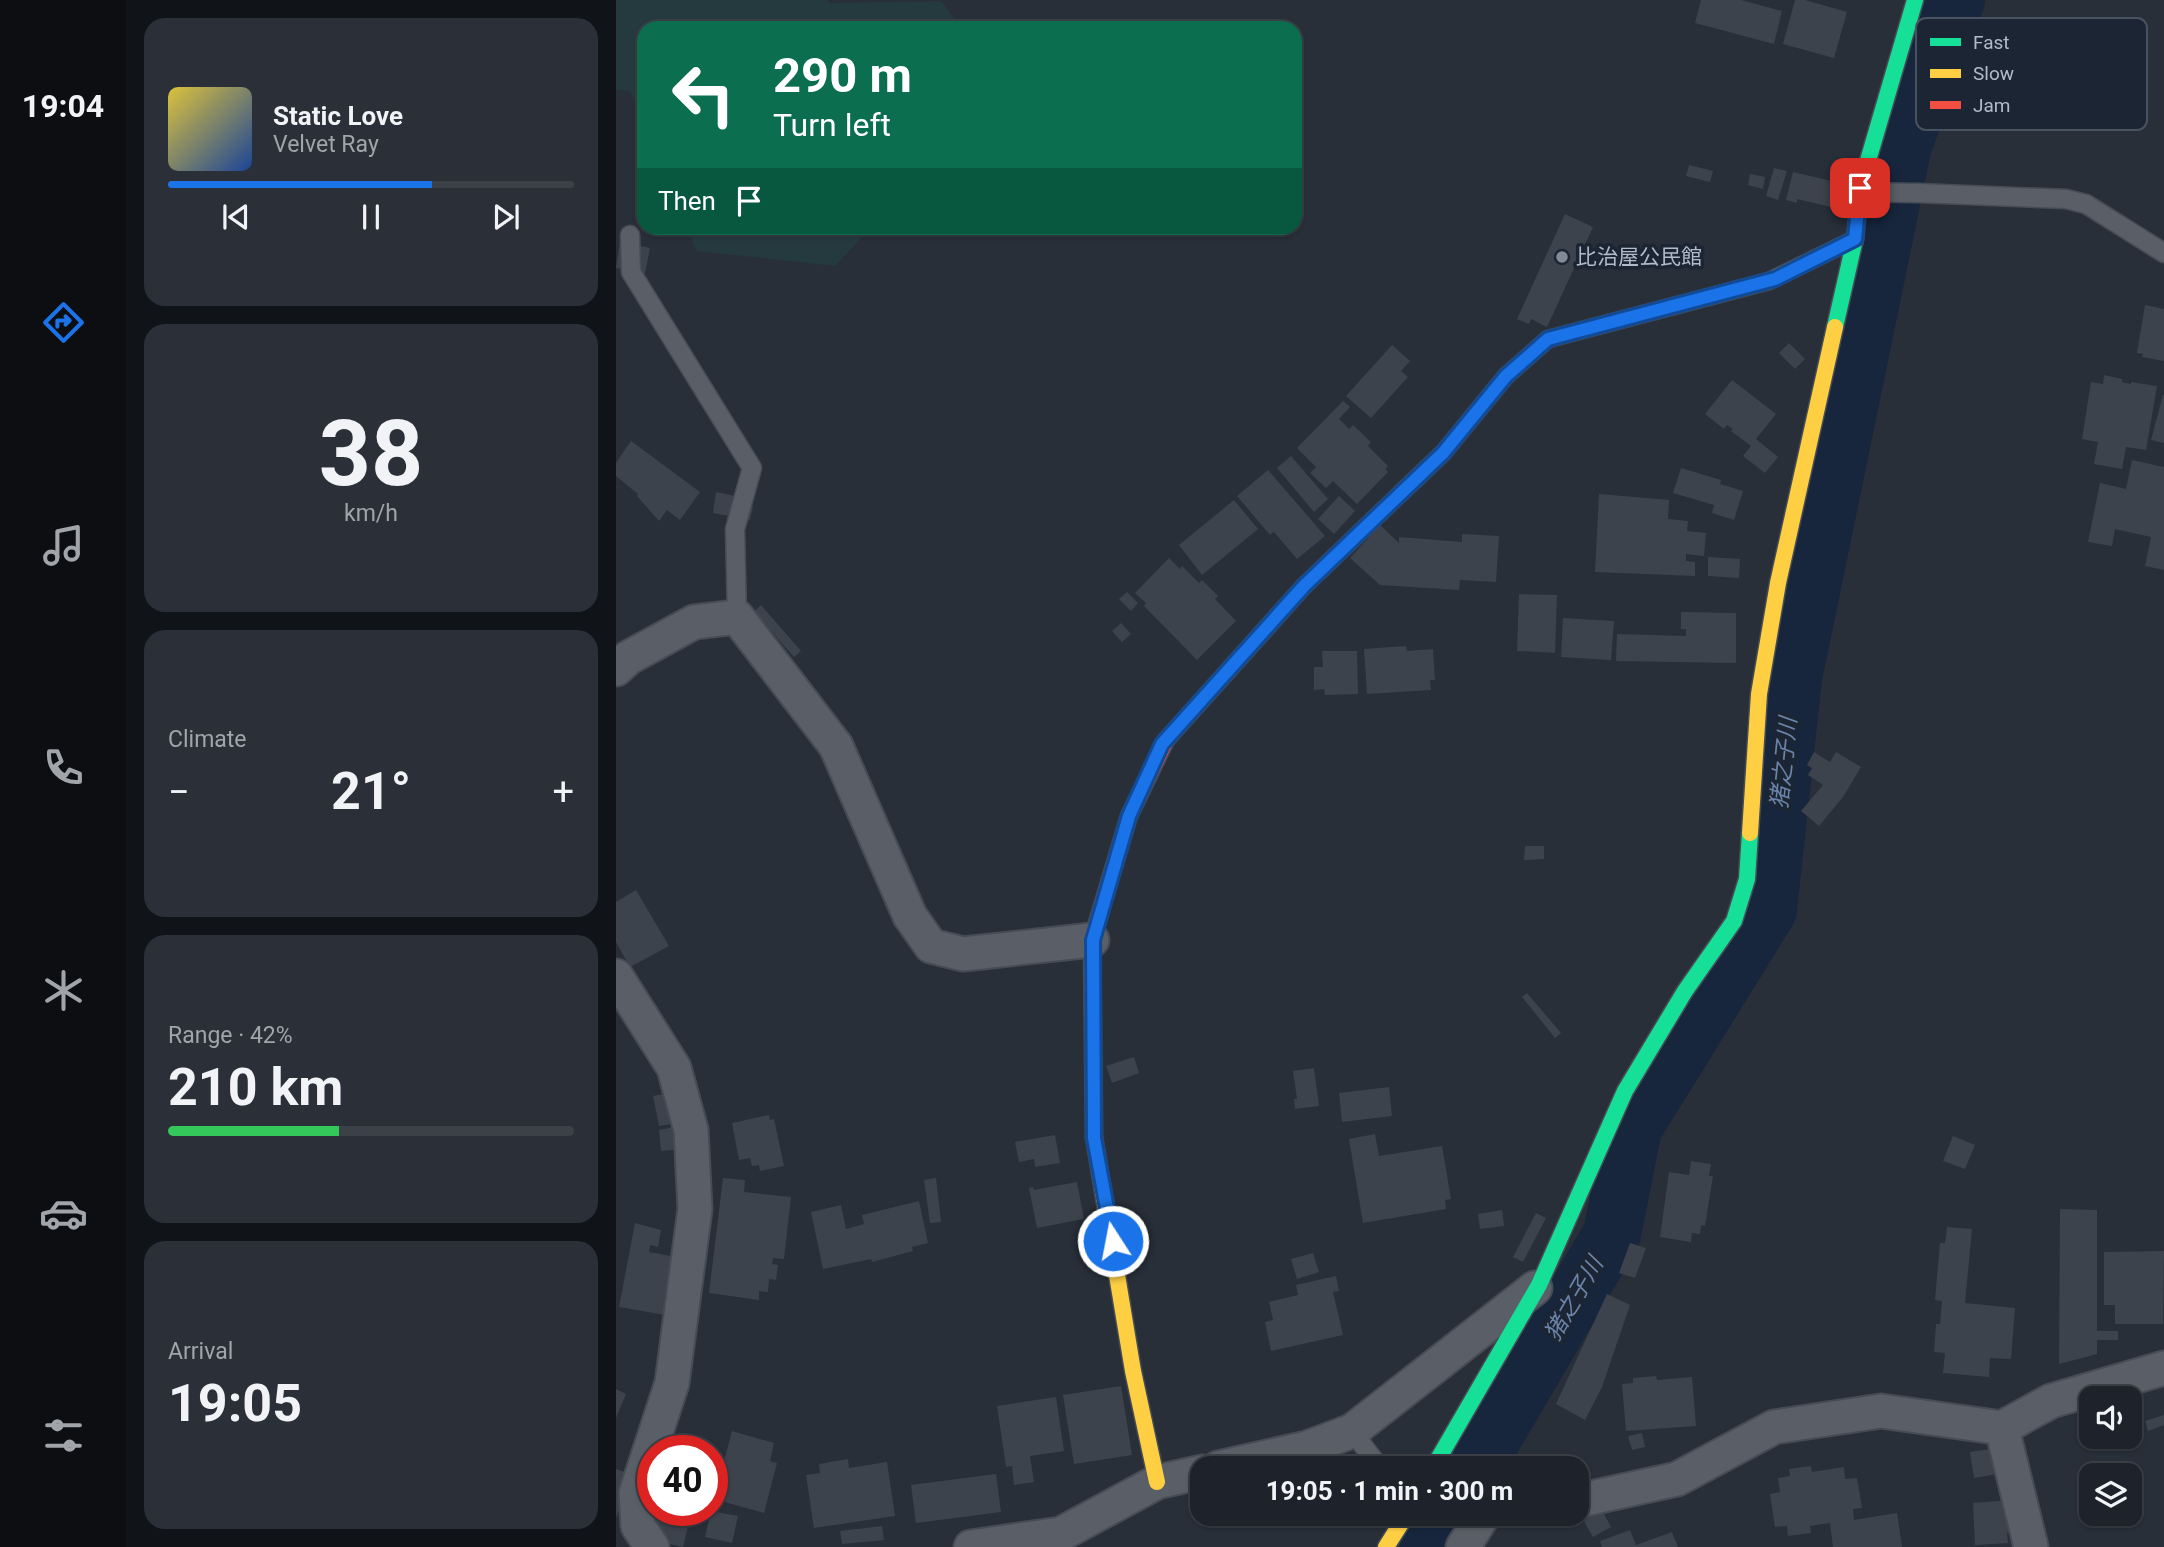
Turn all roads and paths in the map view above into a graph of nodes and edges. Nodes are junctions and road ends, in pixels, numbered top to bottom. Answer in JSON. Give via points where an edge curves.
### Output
{"nodes":[{"id":1,"x":1916,"y":0,"type":"edge"},
{"id":2,"x":1855,"y":192,"type":"dead end"},
{"id":3,"x":630,"y":234,"type":"dead end"},
{"id":4,"x":1855,"y":239,"type":"junction"},
{"id":5,"x":2164,"y":253,"type":"edge"},
{"id":6,"x":737,"y":617,"type":"junction"},
{"id":7,"x":616,"y":669,"type":"edge"},
{"id":8,"x":1093,"y":940,"type":"junction"},
{"id":9,"x":616,"y":976,"type":"edge"},
{"id":10,"x":1539,"y":1285,"type":"junction"},
{"id":11,"x":2164,"y":1368,"type":"edge"},
{"id":12,"x":2002,"y":1428,"type":"junction"},
{"id":13,"x":1352,"y":1431,"type":"junction"},
{"id":14,"x":1271,"y":1456,"type":"edge"},
{"id":15,"x":1371,"y":1456,"type":"edge"},
{"id":16,"x":1440,"y":1456,"type":"edge"},
{"id":17,"x":1190,"y":1475,"type":"edge"},
{"id":18,"x":1157,"y":1482,"type":"junction"},
{"id":19,"x":1589,"y":1498,"type":"edge"},
{"id":20,"x":1399,"y":1526,"type":"edge"},
{"id":21,"x":1476,"y":1526,"type":"edge"},
{"id":22,"x":652,"y":1547,"type":"edge"},
{"id":23,"x":971,"y":1547,"type":"edge"},
{"id":24,"x":1386,"y":1547,"type":"edge"},
{"id":25,"x":1463,"y":1547,"type":"edge"},
{"id":26,"x":2031,"y":1547,"type":"edge"}],
"edges":[{"from":1,"to":4,"type":"street","via":[[1860,188]]},
{"from":2,"to":5,"type":"lane","bridge":true,"via":[[2066,199],[2086,204]]},
{"from":3,"to":6,"type":"lane","via":[[631,272],[752,468],[735,529]]},
{"from":4,"to":8,"type":"street","via":[[1775,279],[1548,339],[1506,376],[1443,453],[1304,586],[1162,744],[1129,816]]},
{"from":4,"to":10,"type":"street","via":[[1778,583],[1759,694],[1747,879],[1734,922],[1685,991],[1625,1091]]},
{"from":6,"to":7,"type":"street","via":[[694,622]]},
{"from":6,"to":8,"type":"street","via":[[836,746],[910,916],[931,946],[963,954]]},
{"from":8,"to":18,"type":"street","via":[[1094,1138],[1133,1371]]},
{"from":9,"to":22,"type":"street","via":[[674,1068],[691,1130],[695,1209],[672,1383],[636,1493],[638,1525]]},
{"from":10,"to":13,"type":"street"},
{"from":10,"to":16,"type":"street"},
{"from":11,"to":12,"type":"street","via":[[2051,1401]]},
{"from":12,"to":19,"type":"street","via":[[1881,1411],[1773,1427],[1677,1479]]},
{"from":12,"to":26,"type":"street"},
{"from":13,"to":14,"type":"street"},
{"from":13,"to":15,"type":"lane"},
{"from":17,"to":18,"type":"street"},
{"from":18,"to":23,"type":"street","via":[[1061,1534]]},
{"from":20,"to":24,"type":"street"},
{"from":21,"to":25,"type":"street"}]}
